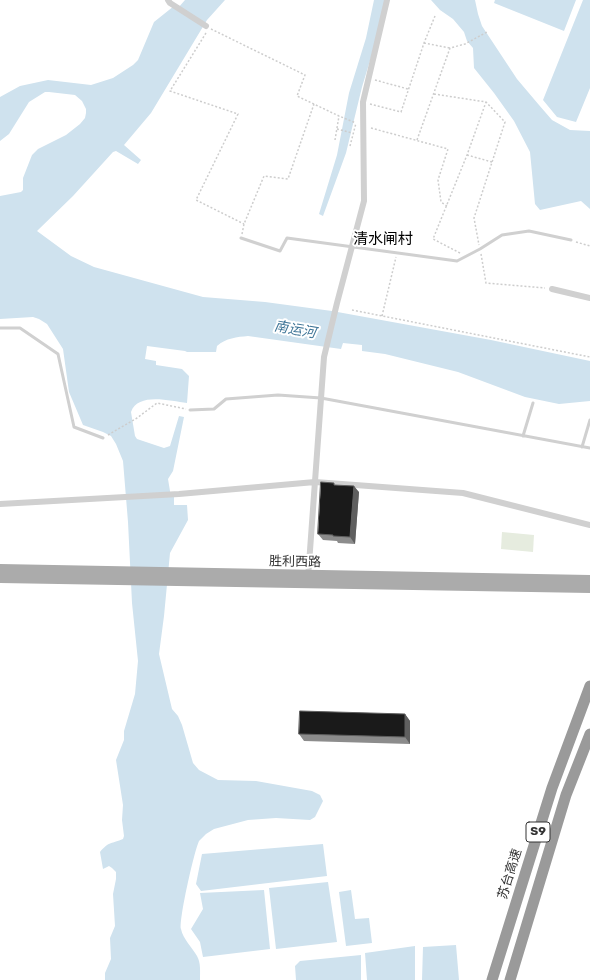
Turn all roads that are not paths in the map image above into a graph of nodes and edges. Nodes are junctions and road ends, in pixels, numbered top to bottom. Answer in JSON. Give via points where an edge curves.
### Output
{"nodes":[{"id":1,"x":387,"y":0,"type":"edge"},
{"id":2,"x":169,"y":2,"type":"edge"},
{"id":3,"x":206,"y":26,"type":"dead end"},
{"id":4,"x":241,"y":238,"type":"road end"},
{"id":5,"x":571,"y":240,"type":"road end"},
{"id":6,"x":352,"y":246,"type":"junction"},
{"id":7,"x":552,"y":289,"type":"road end"},
{"id":8,"x":590,"y":298,"type":"edge"},
{"id":9,"x":0,"y":328,"type":"edge"},
{"id":10,"x":321,"y":398,"type":"junction"},
{"id":11,"x":533,"y":403,"type":"dead end"},
{"id":12,"x":190,"y":410,"type":"road end"},
{"id":13,"x":590,"y":420,"type":"edge"},
{"id":14,"x":523,"y":436,"type":"junction"},
{"id":15,"x":103,"y":438,"type":"road end"},
{"id":16,"x":582,"y":446,"type":"junction"},
{"id":17,"x":590,"y":448,"type":"edge"},
{"id":18,"x":315,"y":482,"type":"junction"},
{"id":19,"x":0,"y":504,"type":"edge"},
{"id":20,"x":590,"y":525,"type":"edge"},
{"id":21,"x":0,"y":569,"type":"edge"},
{"id":22,"x":126,"y":576,"type":"junction"},
{"id":23,"x":0,"y":578,"type":"edge"},
{"id":24,"x":308,"y":579,"type":"junction"},
{"id":25,"x":590,"y":580,"type":"edge"},
{"id":26,"x":590,"y":588,"type":"edge"},
{"id":27,"x":590,"y":686,"type":"edge"},
{"id":28,"x":590,"y":734,"type":"edge"},
{"id":29,"x":492,"y":980,"type":"edge"},
{"id":30,"x":510,"y":980,"type":"edge"}],
"edges":[{"from":1,"to":6,"type":"street","via":[[363,102],[364,201]]},
{"from":2,"to":3,"type":"street"},
{"from":4,"to":6,"type":"lane","via":[[280,251],[287,238]]},
{"from":5,"to":6,"type":"lane","via":[[529,231],[502,235],[457,261]]},
{"from":6,"to":10,"type":"street","via":[[324,357]]},
{"from":7,"to":8,"type":"street"},
{"from":9,"to":15,"type":"lane","via":[[20,328],[58,354],[74,427]]},
{"from":10,"to":12,"type":"lane","via":[[278,395],[226,399],[214,409]]},
{"from":10,"to":14,"type":"lane"},
{"from":10,"to":18,"type":"street"},
{"from":11,"to":14,"type":"lane"},
{"from":13,"to":16,"type":"lane"},
{"from":14,"to":16,"type":"lane"},
{"from":16,"to":17,"type":"lane"},
{"from":18,"to":19,"type":"street","via":[[178,494]]},
{"from":18,"to":20,"type":"street","via":[[463,493]]},
{"from":18,"to":24,"type":"street"},
{"from":21,"to":22,"type":"main road","name":"胜利西路"},
{"from":22,"to":23,"type":"main road","name":"胜利西路"},
{"from":22,"to":24,"type":"main road","name":"胜利西路"},
{"from":24,"to":25,"type":"main road","name":"胜利西路"},
{"from":24,"to":26,"type":"main road","name":"胜利西路"},
{"from":27,"to":29,"type":"highway","name":"苏台高速","number":"S9","via":[[552,788]]},
{"from":28,"to":30,"type":"highway","number":"S9","via":[[566,796]]}]}
